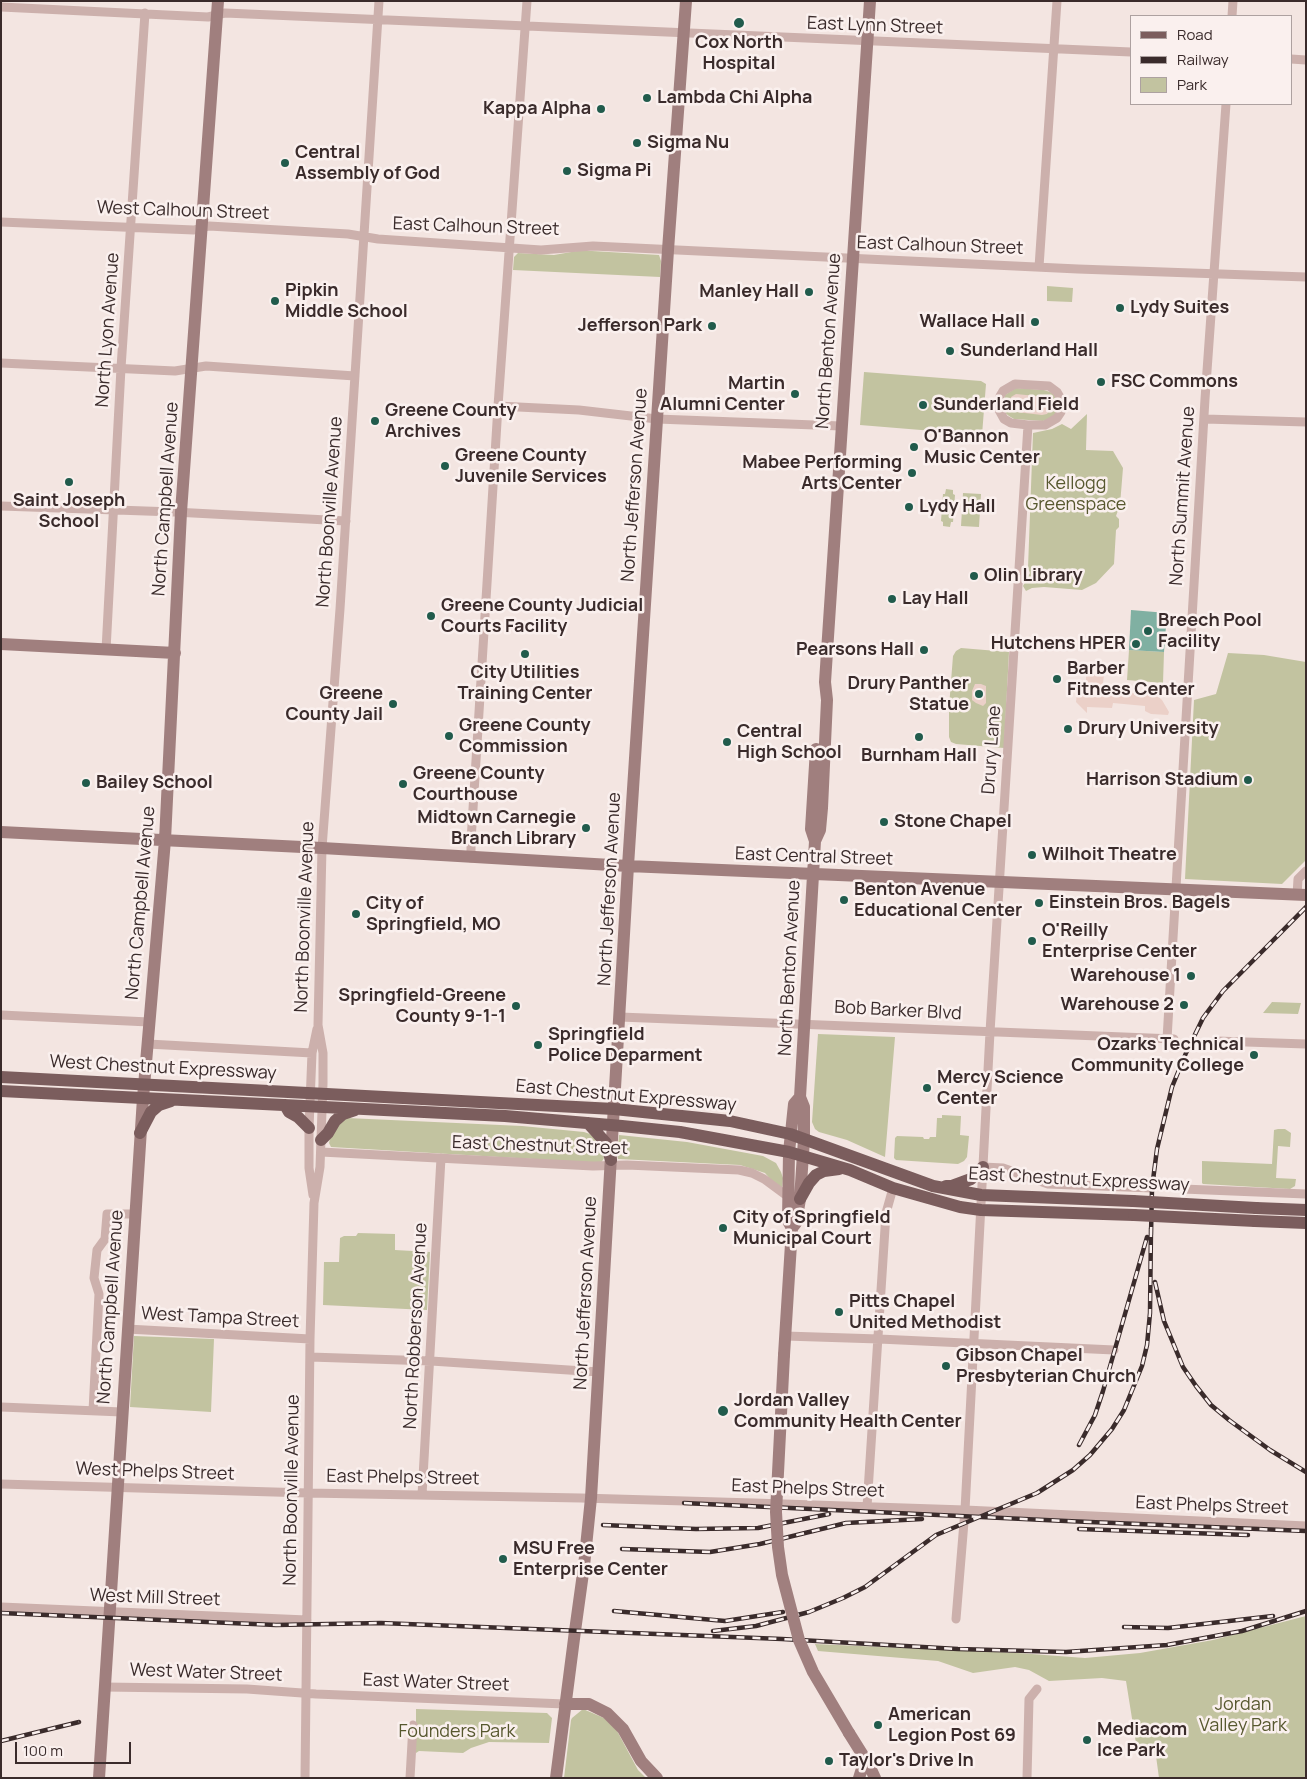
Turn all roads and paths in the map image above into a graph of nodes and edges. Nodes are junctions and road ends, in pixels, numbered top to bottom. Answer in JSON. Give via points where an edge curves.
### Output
{"nodes":[{"id":1,"x":218,"y":1,"type":"edge"},
{"id":2,"x":380,"y":1,"type":"edge"},
{"id":3,"x":527,"y":1,"type":"edge"},
{"id":4,"x":686,"y":1,"type":"edge"},
{"id":5,"x":870,"y":1,"type":"edge"},
{"id":6,"x":1057,"y":1,"type":"edge"},
{"id":7,"x":1234,"y":1,"type":"edge"},
{"id":8,"x":1,"y":6,"type":"edge"},
{"id":9,"x":145,"y":13,"type":"junction"},
{"id":10,"x":217,"y":15,"type":"junction"},
{"id":11,"x":1232,"y":15,"type":"edge"},
{"id":12,"x":378,"y":20,"type":"junction"},
{"id":13,"x":525,"y":27,"type":"junction"},
{"id":14,"x":684,"y":34,"type":"junction"},
{"id":15,"x":867,"y":42,"type":"junction"},
{"id":16,"x":1054,"y":49,"type":"junction"},
{"id":17,"x":1130,"y":52,"type":"edge"},
{"id":18,"x":1292,"y":59,"type":"edge"},
{"id":19,"x":1306,"y":60,"type":"edge"},
{"id":20,"x":1226,"y":105,"type":"edge"},
{"id":21,"x":1,"y":222,"type":"edge"},
{"id":22,"x":131,"y":227,"type":"junction"},
{"id":23,"x":202,"y":228,"type":"junction"},
{"id":24,"x":364,"y":237,"type":"junction"},
{"id":25,"x":509,"y":248,"type":"junction"},
{"id":26,"x":668,"y":250,"type":"junction"},
{"id":27,"x":852,"y":259,"type":"junction"},
{"id":28,"x":1039,"y":267,"type":"junction"},
{"id":29,"x":1214,"y":273,"type":"junction"},
{"id":30,"x":1306,"y":277,"type":"edge"},
{"id":31,"x":1,"y":363,"type":"edge"},
{"id":32,"x":121,"y":368,"type":"junction"},
{"id":33,"x":192,"y":368,"type":"junction"},
{"id":34,"x":355,"y":376,"type":"junction"},
{"id":35,"x":498,"y":406,"type":"junction"},
{"id":36,"x":657,"y":419,"type":"junction"},
{"id":37,"x":1205,"y":419,"type":"junction"},
{"id":38,"x":1306,"y":422,"type":"edge"},
{"id":39,"x":1028,"y":425,"type":"junction"},
{"id":40,"x":841,"y":426,"type":"junction"},
{"id":41,"x":1,"y":506,"type":"edge"},
{"id":42,"x":113,"y":510,"type":"junction"},
{"id":43,"x":181,"y":512,"type":"junction"},
{"id":44,"x":346,"y":521,"type":"junction"},
{"id":45,"x":1,"y":644,"type":"edge"},
{"id":46,"x":106,"y":650,"type":"junction"},
{"id":47,"x":174,"y":653,"type":"junction"},
{"id":48,"x":1,"y":832,"type":"edge"},
{"id":49,"x":165,"y":840,"type":"junction"},
{"id":50,"x":322,"y":848,"type":"junction"},
{"id":51,"x":471,"y":858,"type":"junction"},
{"id":52,"x":628,"y":866,"type":"junction"},
{"id":53,"x":1306,"y":871,"type":"edge"},
{"id":54,"x":813,"y":874,"type":"junction"},
{"id":55,"x":1000,"y":882,"type":"junction"},
{"id":56,"x":1174,"y":890,"type":"junction"},
{"id":57,"x":1302,"y":895,"type":"edge"},
{"id":58,"x":1,"y":1015,"type":"edge"},
{"id":59,"x":620,"y":1017,"type":"junction"},
{"id":60,"x":149,"y":1022,"type":"junction"},
{"id":61,"x":805,"y":1023,"type":"junction"},
{"id":62,"x":318,"y":1025,"type":"junction"},
{"id":63,"x":990,"y":1032,"type":"junction"},
{"id":64,"x":1170,"y":1039,"type":"joint"},
{"id":65,"x":1216,"y":1040,"type":"dead end"},
{"id":66,"x":148,"y":1044,"type":"junction"},
{"id":67,"x":1306,"y":1044,"type":"edge"},
{"id":68,"x":312,"y":1053,"type":"junction"},
{"id":69,"x":1,"y":1077,"type":"edge"},
{"id":70,"x":144,"y":1084,"type":"junction"},
{"id":71,"x":1,"y":1091,"type":"edge"},
{"id":72,"x":316,"y":1093,"type":"junction"},
{"id":73,"x":800,"y":1096,"type":"junction"},
{"id":74,"x":142,"y":1098,"type":"junction"},
{"id":75,"x":176,"y":1100,"type":"junction"},
{"id":76,"x":285,"y":1105,"type":"junction"},
{"id":77,"x":316,"y":1107,"type":"junction"},
{"id":78,"x":359,"y":1109,"type":"junction"},
{"id":79,"x":614,"y":1109,"type":"junction"},
{"id":80,"x":588,"y":1123,"type":"junction"},
{"id":81,"x":613,"y":1125,"type":"junction"},
{"id":82,"x":309,"y":1128,"type":"junction"},
{"id":83,"x":140,"y":1133,"type":"junction"},
{"id":84,"x":790,"y":1134,"type":"junction"},
{"id":85,"x":804,"y":1140,"type":"junction"},
{"id":86,"x":321,"y":1146,"type":"junction"},
{"id":87,"x":789,"y":1152,"type":"junction"},
{"id":88,"x":802,"y":1157,"type":"junction"},
{"id":89,"x":441,"y":1158,"type":"junction"},
{"id":90,"x":611,"y":1163,"type":"junction"},
{"id":91,"x":983,"y":1167,"type":"junction"},
{"id":92,"x":844,"y":1169,"type":"junction"},
{"id":93,"x":933,"y":1186,"type":"junction"},
{"id":94,"x":893,"y":1188,"type":"junction"},
{"id":95,"x":1152,"y":1188,"type":"dead end"},
{"id":96,"x":1183,"y":1190,"type":"dead end"},
{"id":97,"x":1306,"y":1194,"type":"edge"},
{"id":98,"x":981,"y":1195,"type":"junction"},
{"id":99,"x":787,"y":1196,"type":"junction"},
{"id":100,"x":800,"y":1199,"type":"junction"},
{"id":101,"x":314,"y":1203,"type":"junction"},
{"id":102,"x":980,"y":1210,"type":"junction"},
{"id":103,"x":1306,"y":1210,"type":"edge"},
{"id":104,"x":135,"y":1214,"type":"junction"},
{"id":105,"x":1306,"y":1223,"type":"edge"},
{"id":106,"x":792,"y":1228,"type":"junction"},
{"id":107,"x":128,"y":1329,"type":"junction"},
{"id":108,"x":785,"y":1336,"type":"junction"},
{"id":109,"x":310,"y":1338,"type":"junction"},
{"id":110,"x":879,"y":1339,"type":"junction"},
{"id":111,"x":973,"y":1343,"type":"junction"},
{"id":112,"x":1114,"y":1350,"type":"dead end"},
{"id":113,"x":310,"y":1357,"type":"junction"},
{"id":114,"x":431,"y":1361,"type":"junction"},
{"id":115,"x":599,"y":1372,"type":"junction"},
{"id":116,"x":1,"y":1408,"type":"edge"},
{"id":117,"x":94,"y":1411,"type":"junction"},
{"id":118,"x":122,"y":1412,"type":"junction"},
{"id":119,"x":1,"y":1484,"type":"edge"},
{"id":120,"x":117,"y":1488,"type":"junction"},
{"id":121,"x":308,"y":1493,"type":"junction"},
{"id":122,"x":422,"y":1495,"type":"junction"},
{"id":123,"x":592,"y":1498,"type":"junction"},
{"id":124,"x":867,"y":1507,"type":"junction"},
{"id":125,"x":965,"y":1510,"type":"junction"},
{"id":126,"x":1306,"y":1526,"type":"edge"},
{"id":127,"x":1,"y":1607,"type":"edge"},
{"id":128,"x":108,"y":1612,"type":"junction"},
{"id":129,"x":956,"y":1619,"type":"dead end"},
{"id":130,"x":307,"y":1620,"type":"junction"},
{"id":131,"x":104,"y":1687,"type":"junction"},
{"id":132,"x":1037,"y":1688,"type":"dead end"},
{"id":133,"x":306,"y":1694,"type":"junction"},
{"id":134,"x":565,"y":1704,"type":"junction"},
{"id":135,"x":413,"y":1725,"type":"dead end"},
{"id":136,"x":865,"y":1759,"type":"junction"},
{"id":137,"x":99,"y":1778,"type":"edge"},
{"id":138,"x":305,"y":1778,"type":"edge"},
{"id":139,"x":410,"y":1778,"type":"edge"},
{"id":140,"x":556,"y":1778,"type":"edge"},
{"id":141,"x":657,"y":1778,"type":"edge"},
{"id":142,"x":859,"y":1778,"type":"edge"},
{"id":143,"x":875,"y":1778,"type":"edge"},
{"id":144,"x":1027,"y":1778,"type":"edge"}],
"edges":[{"from":1,"to":10,"type":"main road","name":"North Campbell Avenue"},
{"from":2,"to":12,"type":"street","name":"North Boonville Avenue"},
{"from":3,"to":13,"type":"street"},
{"from":4,"to":14,"type":"main road","name":"North Jefferson Avenue"},
{"from":5,"to":15,"type":"main road","name":"North Benton Avenue"},
{"from":6,"to":16,"type":"street"},
{"from":7,"to":11,"type":"street"},
{"from":8,"to":9,"type":"street","name":"East Lynn Street"},
{"from":9,"to":10,"type":"street","name":"East Lynn Street"},
{"from":9,"to":22,"type":"street","name":"North Lyon Avenue"},
{"from":10,"to":12,"type":"street","name":"East Lynn Street"},
{"from":10,"to":23,"type":"main road","name":"North Campbell Avenue"},
{"from":12,"to":13,"type":"street","name":"East Lynn Street"},
{"from":12,"to":24,"type":"street","name":"North Boonville Avenue"},
{"from":13,"to":14,"type":"street","name":"East Lynn Street"},
{"from":13,"to":25,"type":"street"},
{"from":14,"to":15,"type":"street","name":"East Lynn Street"},
{"from":14,"to":26,"type":"main road","name":"North Jefferson Avenue"},
{"from":15,"to":16,"type":"street","name":"East Lynn Street"},
{"from":15,"to":27,"type":"main road","name":"North Benton Avenue"},
{"from":16,"to":17,"type":"street","name":"East Lynn Street"},
{"from":16,"to":28,"type":"street"},
{"from":18,"to":19,"type":"street"},
{"from":20,"to":29,"type":"street","name":"North Summit Avenue"},
{"from":21,"to":22,"type":"street","name":"West Calhoun Street"},
{"from":22,"to":23,"type":"street","name":"West Calhoun Street"},
{"from":22,"to":32,"type":"street","name":"North Lyon Avenue"},
{"from":23,"to":24,"type":"street","name":"West Calhoun Street"},
{"from":23,"to":33,"type":"main road","name":"North Campbell Avenue"},
{"from":24,"to":25,"type":"street","name":"East Calhoun Street"},
{"from":24,"to":34,"type":"street","name":"North Boonville Avenue"},
{"from":25,"to":26,"type":"street","name":"East Calhoun Street","via":[[547,250],[594,246]]},
{"from":25,"to":35,"type":"street"},
{"from":26,"to":27,"type":"street","name":"East Calhoun Street"},
{"from":26,"to":36,"type":"main road","name":"North Jefferson Avenue"},
{"from":27,"to":28,"type":"street","name":"East Calhoun Street"},
{"from":27,"to":40,"type":"main road","name":"North Benton Avenue"},
{"from":28,"to":29,"type":"street","name":"East Calhoun Street"},
{"from":29,"to":30,"type":"street","name":"East Calhoun Street"},
{"from":29,"to":37,"type":"street","name":"North Summit Avenue"},
{"from":31,"to":32,"type":"street"},
{"from":32,"to":33,"type":"street","via":[[175,371]]},
{"from":32,"to":42,"type":"street","name":"North Lyon Avenue"},
{"from":33,"to":34,"type":"street","via":[[206,366]]},
{"from":33,"to":43,"type":"main road","name":"North Campbell Avenue"},
{"from":34,"to":44,"type":"street","name":"North Boonville Avenue"},
{"from":35,"to":36,"type":"street","via":[[579,410]]},
{"from":35,"to":51,"type":"street"},
{"from":36,"to":40,"type":"street"},
{"from":36,"to":52,"type":"main road","name":"North Jefferson Avenue"},
{"from":37,"to":38,"type":"street"},
{"from":37,"to":56,"type":"street","name":"North Summit Avenue"},
{"from":39,"to":39,"type":"street","via":[[1045,425],[1061,412],[1061,399],[1049,386],[1015,384],[1000,396],[999,410],[1004,419]]},
{"from":39,"to":55,"type":"street","name":"Drury Lane"},
{"from":40,"to":54,"type":"main road","name":"North Benton Avenue","via":[[825,682],[822,808]]},
{"from":41,"to":42,"type":"street"},
{"from":42,"to":43,"type":"street"},
{"from":42,"to":46,"type":"street","name":"North Lyon Avenue"},
{"from":43,"to":44,"type":"street"},
{"from":43,"to":47,"type":"main road","name":"North Campbell Avenue"},
{"from":44,"to":50,"type":"street","name":"North Boonville Avenue"},
{"from":45,"to":46,"type":"main road"},
{"from":46,"to":47,"type":"main road"},
{"from":47,"to":49,"type":"main road","name":"North Campbell Avenue"},
{"from":48,"to":49,"type":"main road","name":"East Central Street"},
{"from":49,"to":50,"type":"main road","name":"East Central Street"},
{"from":49,"to":60,"type":"main road","name":"North Campbell Avenue"},
{"from":50,"to":51,"type":"main road","name":"East Central Street"},
{"from":50,"to":62,"type":"street","name":"North Boonville Avenue"},
{"from":51,"to":52,"type":"main road","name":"East Central Street"},
{"from":52,"to":54,"type":"main road","name":"East Central Street"},
{"from":52,"to":59,"type":"main road","name":"North Jefferson Avenue"},
{"from":53,"to":57,"type":"street","via":[[1298,879]]},
{"from":54,"to":55,"type":"main road","name":"East Central Street"},
{"from":54,"to":61,"type":"main road","name":"North Benton Avenue"},
{"from":55,"to":56,"type":"main road","name":"East Central Street"},
{"from":55,"to":63,"type":"street","name":"Drury Lane"},
{"from":56,"to":57,"type":"main road","name":"East Central Street"},
{"from":56,"to":64,"type":"street","name":"North Summit Avenue"},
{"from":58,"to":60,"type":"street"},
{"from":59,"to":61,"type":"street","name":"Bob Barker Blvd"},
{"from":59,"to":79,"type":"main road","name":"North Jefferson Avenue"},
{"from":60,"to":66,"type":"main road","name":"North Campbell Avenue"},
{"from":61,"to":63,"type":"street","name":"Bob Barker Blvd"},
{"from":61,"to":73,"type":"main road","name":"North Benton Avenue"},
{"from":62,"to":68,"type":"street","name":"North Boonville Avenue"},
{"from":62,"to":72,"type":"street","name":"North Boonville Avenue","via":[[322,1053]]},
{"from":63,"to":64,"type":"street","name":"Bob Barker Blvd"},
{"from":63,"to":91,"type":"street","name":"Drury Lane"},
{"from":65,"to":67,"type":"street"},
{"from":66,"to":68,"type":"street"},
{"from":66,"to":70,"type":"main road","name":"North Campbell Avenue"},
{"from":68,"to":72,"type":"street","name":"North Boonville Avenue"},
{"from":69,"to":70,"type":"main road","name":"West Chestnut Expressway"},
{"from":70,"to":72,"type":"main road","name":"West Chestnut Expressway"},
{"from":70,"to":74,"type":"main road","name":"North Campbell Avenue"},
{"from":71,"to":74,"type":"main road","name":"West Chestnut Expressway"},
{"from":72,"to":77,"type":"street","name":"North Boonville Avenue"},
{"from":72,"to":79,"type":"main road","name":"East Chestnut Expressway"},
{"from":73,"to":84,"type":"main road","name":"North Benton Avenue","via":[[794,1104]]},
{"from":73,"to":85,"type":"main road","name":"North Benton Avenue","via":[[804,1107]]},
{"from":74,"to":75,"type":"main road","name":"West Chestnut Expressway"},
{"from":74,"to":83,"type":"main road","name":"North Campbell Avenue"},
{"from":75,"to":76,"type":"main road","name":"West Chestnut Expressway"},
{"from":75,"to":83,"type":"main road","via":[[155,1108]]},
{"from":76,"to":77,"type":"main road","name":"West Chestnut Expressway"},
{"from":76,"to":82,"type":"main road"},
{"from":77,"to":78,"type":"main road","name":"East Chestnut Expressway"},
{"from":77,"to":82,"type":"street","name":"North Boonville Avenue"},
{"from":77,"to":86,"type":"street","name":"North Boonville Avenue"},
{"from":78,"to":80,"type":"main road","name":"East Chestnut Expressway"},
{"from":78,"to":86,"type":"main road","via":[[335,1120]]},
{"from":79,"to":81,"type":"main road","name":"North Jefferson Avenue"},
{"from":79,"to":84,"type":"main road","name":"East Chestnut Expressway","via":[[730,1121]]},
{"from":80,"to":81,"type":"main road","name":"East Chestnut Expressway"},
{"from":80,"to":90,"type":"main road","via":[[606,1143]]},
{"from":81,"to":87,"type":"main road","name":"East Chestnut Expressway","via":[[680,1132]]},
{"from":81,"to":90,"type":"main road","name":"North Jefferson Avenue"},
{"from":82,"to":101,"type":"street","name":"North Boonville Avenue","via":[[309,1168]]},
{"from":83,"to":104,"type":"main road","name":"North Campbell Avenue"},
{"from":84,"to":85,"type":"main road","name":"East Chestnut Expressway"},
{"from":84,"to":87,"type":"main road","name":"North Benton Avenue"},
{"from":85,"to":88,"type":"main road","name":"North Benton Avenue"},
{"from":85,"to":93,"type":"main road","name":"East Chestnut Expressway"},
{"from":86,"to":89,"type":"street","name":"East Chestnut Street"},
{"from":86,"to":101,"type":"street","name":"North Boonville Avenue"},
{"from":87,"to":88,"type":"main road","name":"East Chestnut Expressway"},
{"from":87,"to":99,"type":"main road","name":"North Benton Avenue"},
{"from":88,"to":92,"type":"main road","name":"East Chestnut Expressway"},
{"from":88,"to":100,"type":"main road","name":"North Benton Avenue"},
{"from":89,"to":90,"type":"street","name":"East Chestnut Street"},
{"from":89,"to":114,"type":"street","name":"North Robberson Avenue"},
{"from":90,"to":99,"type":"street","name":"East Chestnut Street","via":[[739,1170],[770,1182]]},
{"from":90,"to":115,"type":"main road","name":"North Jefferson Avenue"},
{"from":91,"to":93,"type":"main road","via":[[971,1179],[952,1186]]},
{"from":91,"to":95,"type":"street","via":[[1002,1168],[1048,1184]]},
{"from":91,"to":98,"type":"street","name":"Drury Lane"},
{"from":92,"to":94,"type":"main road","name":"East Chestnut Expressway"},
{"from":92,"to":100,"type":"main road","via":[[831,1169],[816,1175]]},
{"from":93,"to":98,"type":"main road","name":"East Chestnut Expressway"},
{"from":94,"to":102,"type":"main road","name":"East Chestnut Expressway"},
{"from":94,"to":110,"type":"street","via":[[886,1213]]},
{"from":96,"to":97,"type":"street"},
{"from":98,"to":102,"type":"street","name":"Drury Lane"},
{"from":98,"to":103,"type":"main road","name":"East Chestnut Expressway","bridge":true},
{"from":99,"to":106,"type":"main road","name":"North Benton Avenue","via":[[788,1221]]},
{"from":100,"to":106,"type":"main road","name":"North Benton Avenue","via":[[796,1223]]},
{"from":101,"to":109,"type":"street","name":"North Boonville Avenue"},
{"from":102,"to":105,"type":"main road","name":"East Chestnut Expressway","bridge":true},
{"from":102,"to":111,"type":"street","name":"Drury Lane"},
{"from":104,"to":107,"type":"main road","name":"North Campbell Avenue"},
{"from":104,"to":117,"type":"street","via":[[107,1214],[105,1239],[97,1250],[94,1278],[99,1294]]},
{"from":106,"to":108,"type":"main road","name":"North Benton Avenue"},
{"from":107,"to":109,"type":"street","name":"West Tampa Street"},
{"from":107,"to":118,"type":"main road","name":"North Campbell Avenue"},
{"from":108,"to":110,"type":"street"},
{"from":108,"to":136,"type":"main road","name":"North Benton Avenue","bridge":true,"via":[[776,1512],[780,1568],[799,1640],[813,1672]]},
{"from":109,"to":113,"type":"street","name":"North Boonville Avenue"},
{"from":110,"to":111,"type":"street"},
{"from":110,"to":124,"type":"street"},
{"from":111,"to":112,"type":"street"},
{"from":111,"to":125,"type":"street","name":"Drury Lane"},
{"from":113,"to":114,"type":"street"},
{"from":113,"to":121,"type":"street","name":"North Boonville Avenue"},
{"from":114,"to":115,"type":"street"},
{"from":114,"to":122,"type":"street","name":"North Robberson Avenue"},
{"from":115,"to":123,"type":"main road","name":"North Jefferson Avenue"},
{"from":116,"to":117,"type":"street"},
{"from":117,"to":118,"type":"street"},
{"from":118,"to":120,"type":"main road","name":"North Campbell Avenue"},
{"from":119,"to":120,"type":"street","name":"West Phelps Street"},
{"from":120,"to":121,"type":"street","name":"West Phelps Street"},
{"from":120,"to":128,"type":"main road","name":"North Campbell Avenue"},
{"from":121,"to":122,"type":"street","name":"East Phelps Street"},
{"from":121,"to":130,"type":"street","name":"North Boonville Avenue"},
{"from":122,"to":123,"type":"street","name":"East Phelps Street"},
{"from":123,"to":124,"type":"street","name":"East Phelps Street"},
{"from":123,"to":134,"type":"main road","name":"North Jefferson Avenue"},
{"from":124,"to":125,"type":"street","name":"East Phelps Street"},
{"from":125,"to":126,"type":"street","name":"East Phelps Street"},
{"from":125,"to":129,"type":"street","name":"Drury Lane"},
{"from":127,"to":128,"type":"street","name":"West Mill Street"},
{"from":128,"to":130,"type":"street","name":"West Mill Street"},
{"from":128,"to":131,"type":"main road","name":"North Campbell Avenue"},
{"from":130,"to":133,"type":"street","name":"North Boonville Avenue"},
{"from":131,"to":133,"type":"street","name":"West Water Street","via":[[247,1689]]},
{"from":131,"to":137,"type":"main road","name":"North Campbell Avenue"},
{"from":132,"to":144,"type":"street","via":[[1029,1700]]},
{"from":133,"to":134,"type":"street","name":"East Water Street"},
{"from":133,"to":138,"type":"street","name":"North Boonville Avenue"},
{"from":134,"to":140,"type":"main road","name":"North Jefferson Avenue"},
{"from":134,"to":141,"type":"main road","via":[[589,1704],[607,1713],[623,1729],[642,1761]]},
{"from":135,"to":139,"type":"street"},
{"from":136,"to":142,"type":"main road"},
{"from":136,"to":143,"type":"main road","name":"North Benton Avenue"}]}
